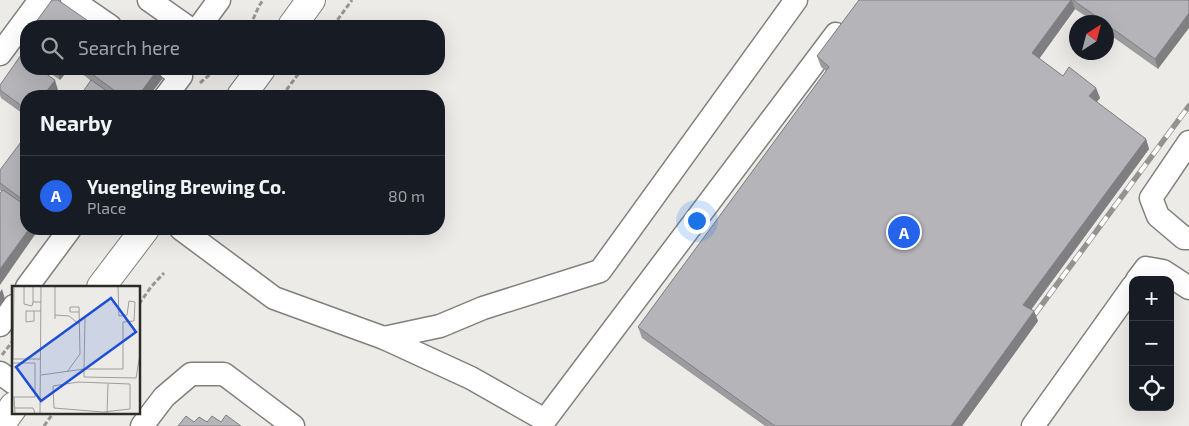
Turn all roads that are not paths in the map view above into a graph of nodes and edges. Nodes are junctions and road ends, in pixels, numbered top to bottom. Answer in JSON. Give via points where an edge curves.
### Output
{"nodes":[{"id":1,"x":40,"y":0,"type":"edge"},
{"id":2,"x":72,"y":0,"type":"edge"},
{"id":3,"x":149,"y":0,"type":"edge"},
{"id":4,"x":219,"y":0,"type":"edge"},
{"id":5,"x":311,"y":0,"type":"edge"},
{"id":6,"x":776,"y":0,"type":"edge"},
{"id":7,"x":796,"y":0,"type":"edge"},
{"id":8,"x":850,"y":15,"type":"edge"},
{"id":9,"x":25,"y":20,"type":"edge"},
{"id":10,"x":101,"y":20,"type":"edge"},
{"id":11,"x":177,"y":20,"type":"edge"},
{"id":12,"x":204,"y":20,"type":"edge"},
{"id":13,"x":296,"y":20,"type":"edge"},
{"id":14,"x":778,"y":24,"type":"junction"},
{"id":15,"x":20,"y":27,"type":"edge"},
{"id":16,"x":0,"y":54,"type":"edge"},
{"id":17,"x":183,"y":77,"type":"edge"},
{"id":18,"x":171,"y":90,"type":"edge"},
{"id":19,"x":1189,"y":142,"type":"edge"},
{"id":20,"x":66,"y":235,"type":"edge"},
{"id":21,"x":140,"y":235,"type":"edge"},
{"id":22,"x":189,"y":235,"type":"edge"},
{"id":23,"x":1189,"y":238,"type":"edge"},
{"id":24,"x":1140,"y":276,"type":"edge"},
{"id":25,"x":1171,"y":276,"type":"edge"},
{"id":26,"x":1174,"y":278,"type":"edge"},
{"id":27,"x":28,"y":286,"type":"edge"},
{"id":28,"x":102,"y":286,"type":"edge"},
{"id":29,"x":1189,"y":288,"type":"edge"},
{"id":30,"x":1129,"y":292,"type":"edge"},
{"id":31,"x":12,"y":309,"type":"edge"},
{"id":32,"x":0,"y":325,"type":"edge"},
{"id":33,"x":384,"y":338,"type":"junction"},
{"id":34,"x":0,"y":373,"type":"edge"},
{"id":35,"x":12,"y":382,"type":"edge"},
{"id":36,"x":12,"y":409,"type":"edge"},
{"id":37,"x":546,"y":424,"type":"edge"},
{"id":38,"x":0,"y":425,"type":"edge"},
{"id":39,"x":142,"y":426,"type":"edge"},
{"id":40,"x":294,"y":426,"type":"edge"},
{"id":41,"x":1033,"y":426,"type":"edge"}],
"edges":[{"from":1,"to":9,"type":"street"},
{"from":2,"to":10,"type":"street"},
{"from":3,"to":11,"type":"street"},
{"from":4,"to":12,"type":"street"},
{"from":5,"to":13,"type":"main road"},
{"from":6,"to":14,"type":"street"},
{"from":7,"to":14,"type":"street"},
{"from":8,"to":37,"type":"street"},
{"from":14,"to":33,"type":"street","via":[[600,271],[483,308],[440,326]]},
{"from":15,"to":16,"type":"street"},
{"from":17,"to":18,"type":"street"},
{"from":19,"to":23,"type":"street","via":[[1151,198],[1158,216],[1184,238]]},
{"from":20,"to":27,"type":"street"},
{"from":21,"to":28,"type":"main road"},
{"from":22,"to":33,"type":"street","via":[[274,298]]},
{"from":24,"to":25,"type":"street","via":[[1146,268]]},
{"from":26,"to":29,"type":"street"},
{"from":30,"to":41,"type":"street"},
{"from":31,"to":32,"type":"street"},
{"from":33,"to":37,"type":"street","via":[[472,378]]},
{"from":34,"to":35,"type":"street"},
{"from":36,"to":38,"type":"main road"},
{"from":39,"to":40,"type":"street","via":[[164,397],[191,374],[224,374]]}]}
